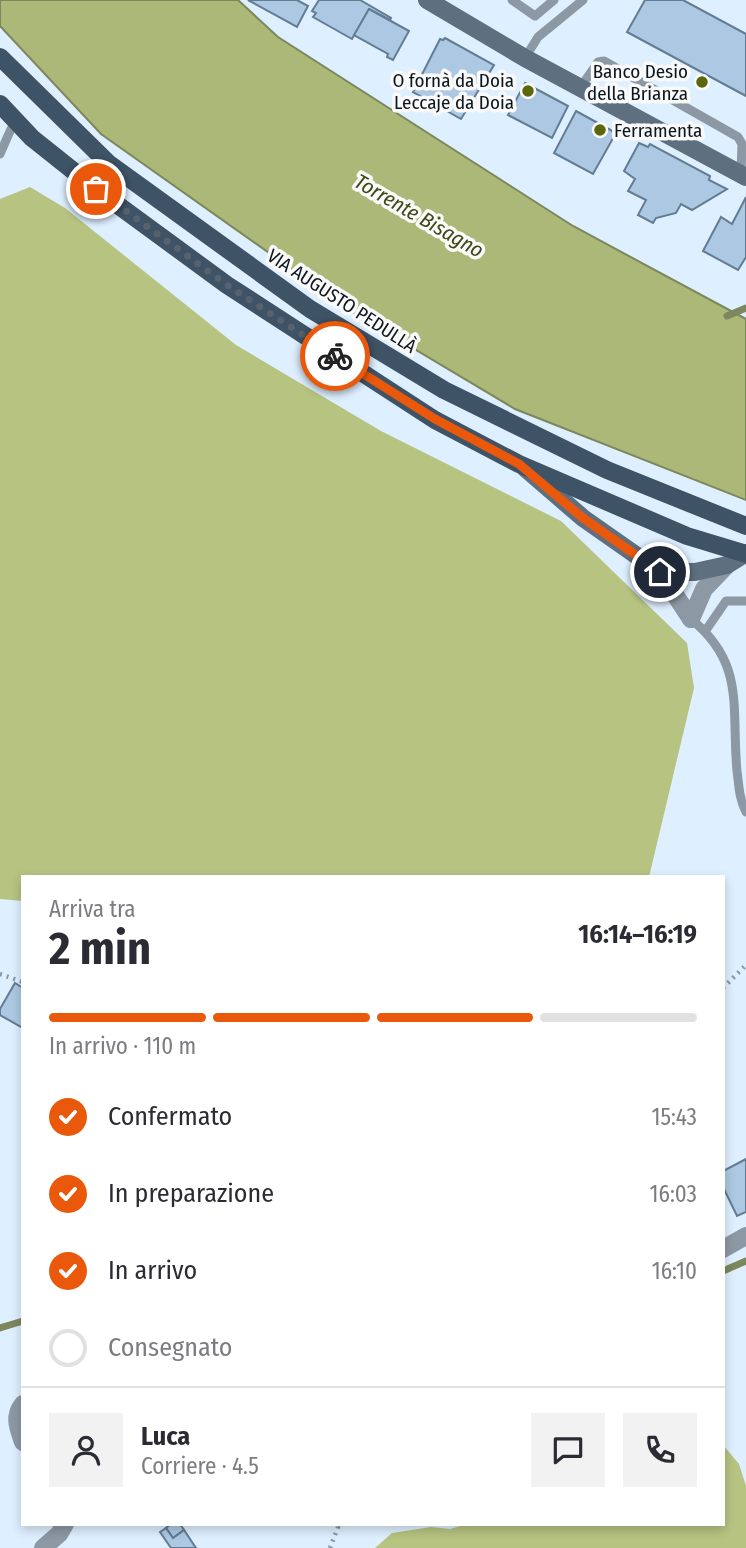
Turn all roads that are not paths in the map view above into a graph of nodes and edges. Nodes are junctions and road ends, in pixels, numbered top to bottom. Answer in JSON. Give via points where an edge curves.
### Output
{"nodes":[{"id":1,"x":427,"y":0,"type":"edge"},
{"id":2,"x":512,"y":0,"type":"edge"},
{"id":3,"x":554,"y":0,"type":"edge"},
{"id":4,"x":583,"y":0,"type":"edge"},
{"id":5,"x":0,"y":57,"type":"edge"},
{"id":6,"x":525,"y":58,"type":"junction"},
{"id":7,"x":580,"y":88,"type":"junction"},
{"id":8,"x":0,"y":104,"type":"edge"},
{"id":9,"x":11,"y":129,"type":"dead end"},
{"id":10,"x":0,"y":154,"type":"edge"},
{"id":11,"x":744,"y":175,"type":"edge"},
{"id":12,"x":519,"y":464,"type":"junction"},
{"id":13,"x":746,"y":526,"type":"edge"},
{"id":14,"x":746,"y":553,"type":"edge"},
{"id":15,"x":727,"y":565,"type":"junction"},
{"id":16,"x":660,"y":572,"type":"junction"},
{"id":17,"x":746,"y":601,"type":"edge"},
{"id":18,"x":698,"y":624,"type":"junction"},
{"id":19,"x":746,"y":812,"type":"edge"},
{"id":20,"x":746,"y":1236,"type":"edge"},
{"id":21,"x":725,"y":1248,"type":"edge"},
{"id":22,"x":21,"y":1407,"type":"edge"},
{"id":23,"x":21,"y":1437,"type":"edge"},
{"id":24,"x":64,"y":1526,"type":"edge"},
{"id":25,"x":43,"y":1548,"type":"edge"}],
"edges":[{"from":1,"to":6,"type":"main road"},
{"from":2,"to":3,"type":"lane","via":[[535,16]]},
{"from":4,"to":6,"type":"lane","via":[[538,37]]},
{"from":5,"to":13,"type":"main road","name":"VIA AUGUSTO PEDULLÀ","via":[[108,163],[310,309],[444,390],[607,470]]},
{"from":6,"to":7,"type":"main road"},
{"from":7,"to":11,"type":"main road"},
{"from":7,"to":11,"type":"lane","via":[[598,62],[604,61],[738,137]]},
{"from":8,"to":12,"type":"main road","via":[[32,138],[227,285],[435,419]]},
{"from":9,"to":10,"type":"lane"},
{"from":12,"to":14,"type":"main road","via":[[687,536]]},
{"from":12,"to":16,"type":"main road","via":[[583,518]]},
{"from":14,"to":15,"type":"main road"},
{"from":15,"to":16,"type":"main road","via":[[695,572]]},
{"from":15,"to":18,"type":"street","via":[[704,589]]},
{"from":16,"to":18,"type":"street"},
{"from":17,"to":18,"type":"lane","via":[[726,601]]},
{"from":18,"to":19,"type":"lane","via":[[723,651],[734,684],[740,799]]},
{"from":20,"to":21,"type":"street"},
{"from":22,"to":23,"type":"street","via":[[17,1426]]},
{"from":24,"to":25,"type":"street"}]}
